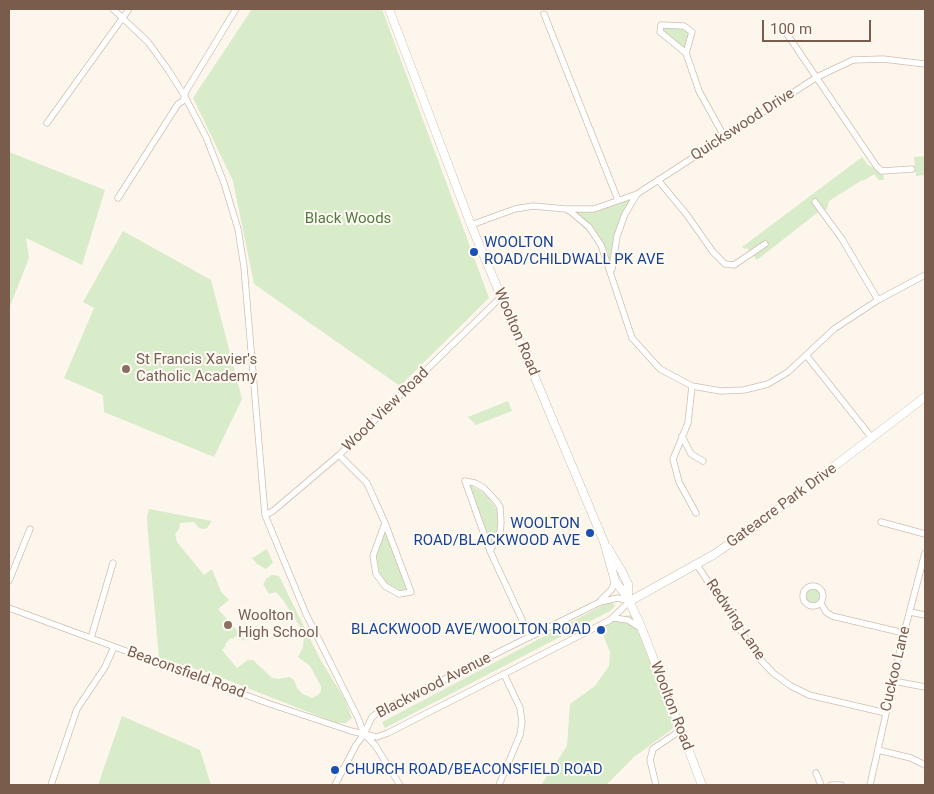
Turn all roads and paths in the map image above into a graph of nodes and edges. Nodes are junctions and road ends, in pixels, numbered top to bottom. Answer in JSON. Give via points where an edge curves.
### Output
{"nodes":[{"id":1,"x":114,"y":9,"type":"edge"},
{"id":2,"x":128,"y":9,"type":"edge"},
{"id":3,"x":236,"y":9,"type":"edge"},
{"id":4,"x":389,"y":9,"type":"edge"},
{"id":5,"x":544,"y":14,"type":"dead end"},
{"id":6,"x":123,"y":17,"type":"junction"},
{"id":7,"x":787,"y":34,"type":"dead end"},
{"id":8,"x":686,"y":53,"type":"junction"},
{"id":9,"x":925,"y":64,"type":"edge"},
{"id":10,"x":817,"y":77,"type":"junction"},
{"id":11,"x":184,"y":95,"type":"junction"},
{"id":12,"x":47,"y":123,"type":"dead end"},
{"id":13,"x":724,"y":138,"type":"junction"},
{"id":14,"x":912,"y":169,"type":"dead end"},
{"id":15,"x":658,"y":180,"type":"junction"},
{"id":16,"x":637,"y":194,"type":"junction"},
{"id":17,"x":118,"y":198,"type":"dead end"},
{"id":18,"x":618,"y":200,"type":"junction"},
{"id":19,"x":815,"y":202,"type":"dead end"},
{"id":20,"x":566,"y":209,"type":"junction"},
{"id":21,"x":471,"y":225,"type":"junction"},
{"id":22,"x":765,"y":244,"type":"dead end"},
{"id":23,"x":611,"y":272,"type":"junction"},
{"id":24,"x":925,"y":275,"type":"edge"},
{"id":25,"x":501,"y":297,"type":"junction"},
{"id":26,"x":878,"y":300,"type":"junction"},
{"id":27,"x":806,"y":355,"type":"junction"},
{"id":28,"x":692,"y":386,"type":"junction"},
{"id":29,"x":925,"y":397,"type":"edge"},
{"id":30,"x":682,"y":436,"type":"junction"},
{"id":31,"x":872,"y":438,"type":"junction"},
{"id":32,"x":339,"y":455,"type":"junction"},
{"id":33,"x":703,"y":461,"type":"dead end"},
{"id":34,"x":696,"y":513,"type":"dead end"},
{"id":35,"x":265,"y":515,"type":"junction"},
{"id":36,"x":881,"y":522,"type":"dead end"},
{"id":37,"x":385,"y":523,"type":"junction"},
{"id":38,"x":30,"y":529,"type":"dead end"},
{"id":39,"x":925,"y":534,"type":"edge"},
{"id":40,"x":604,"y":542,"type":"junction"},
{"id":41,"x":490,"y":551,"type":"junction"},
{"id":42,"x":925,"y":553,"type":"edge"},
{"id":43,"x":113,"y":564,"type":"dead end"},
{"id":44,"x":697,"y":564,"type":"junction"},
{"id":45,"x":9,"y":581,"type":"edge"},
{"id":46,"x":615,"y":581,"type":"junction"},
{"id":47,"x":629,"y":600,"type":"junction"},
{"id":48,"x":600,"y":602,"type":"junction"},
{"id":49,"x":820,"y":603,"type":"dead end"},
{"id":50,"x":9,"y":608,"type":"edge"},
{"id":51,"x":910,"y":612,"type":"junction"},
{"id":52,"x":925,"y":616,"type":"edge"},
{"id":53,"x":613,"y":618,"type":"junction"},
{"id":54,"x":642,"y":629,"type":"junction"},
{"id":55,"x":904,"y":634,"type":"junction"},
{"id":56,"x":530,"y":637,"type":"junction"},
{"id":57,"x":91,"y":638,"type":"junction"},
{"id":58,"x":114,"y":647,"type":"junction"},
{"id":59,"x":504,"y":674,"type":"junction"},
{"id":60,"x":894,"y":681,"type":"junction"},
{"id":61,"x":925,"y":688,"type":"edge"},
{"id":62,"x":886,"y":713,"type":"junction"},
{"id":63,"x":681,"y":730,"type":"junction"},
{"id":64,"x":364,"y":734,"type":"junction"},
{"id":65,"x":878,"y":750,"type":"junction"},
{"id":66,"x":925,"y":765,"type":"edge"},
{"id":67,"x":816,"y":773,"type":"dead end"},
{"id":68,"x":51,"y":785,"type":"edge"},
{"id":69,"x":336,"y":785,"type":"edge"},
{"id":70,"x":400,"y":785,"type":"edge"},
{"id":71,"x":499,"y":785,"type":"edge"},
{"id":72,"x":656,"y":785,"type":"edge"},
{"id":73,"x":702,"y":785,"type":"edge"},
{"id":74,"x":821,"y":785,"type":"edge"},
{"id":75,"x":831,"y":785,"type":"edge"},
{"id":76,"x":841,"y":785,"type":"edge"},
{"id":77,"x":870,"y":785,"type":"edge"}],
"edges":[{"from":1,"to":6,"type":"street"},
{"from":2,"to":6,"type":"street"},
{"from":3,"to":11,"type":"street"},
{"from":4,"to":21,"type":"street","name":"Woolton Road"},
{"from":5,"to":18,"type":"street"},
{"from":6,"to":11,"type":"street","via":[[148,42]]},
{"from":6,"to":12,"type":"street"},
{"from":7,"to":10,"type":"street"},
{"from":8,"to":8,"type":"street","via":[[692,32],[684,26],[661,25],[660,32]]},
{"from":8,"to":13,"type":"street","via":[[699,91]]},
{"from":9,"to":10,"type":"street","name":"Quickswood Drive","via":[[883,59],[852,60]]},
{"from":10,"to":13,"type":"street","name":"Quickswood Drive"},
{"from":10,"to":14,"type":"street","via":[[877,168],[882,171]]},
{"from":11,"to":17,"type":"street"},
{"from":11,"to":35,"type":"street","via":[[206,137],[238,229]]},
{"from":13,"to":15,"type":"street","name":"Quickswood Drive"},
{"from":15,"to":16,"type":"street","name":"Quickswood Drive"},
{"from":15,"to":22,"type":"street","via":[[725,264],[734,264]]},
{"from":16,"to":18,"type":"street","name":"Quickswood Drive"},
{"from":16,"to":23,"type":"street","via":[[617,236]]},
{"from":18,"to":20,"type":"street","name":"Quickswood Drive","via":[[594,209]]},
{"from":19,"to":26,"type":"street","via":[[842,239]]},
{"from":20,"to":21,"type":"street","name":"Quickswood Drive","via":[[527,206]]},
{"from":20,"to":23,"type":"street","via":[[594,232]]},
{"from":21,"to":25,"type":"street","name":"Woolton Road"},
{"from":23,"to":28,"type":"street","via":[[632,338],[660,369]]},
{"from":24,"to":26,"type":"street"},
{"from":25,"to":32,"type":"street","name":"Wood View Road"},
{"from":25,"to":40,"type":"street","name":"Woolton Road"},
{"from":26,"to":27,"type":"street","via":[[834,329]]},
{"from":27,"to":28,"type":"street","via":[[788,372],[768,384],[721,392]]},
{"from":27,"to":31,"type":"street"},
{"from":28,"to":30,"type":"street","via":[[688,423]]},
{"from":29,"to":31,"type":"street","name":"Gateacre Park Drive"},
{"from":30,"to":33,"type":"street","via":[[692,454]]},
{"from":30,"to":34,"type":"street","via":[[673,459],[679,482]]},
{"from":31,"to":44,"type":"street","name":"Gateacre Park Drive","via":[[756,526]]},
{"from":32,"to":35,"type":"street","name":"Wood View Road"},
{"from":32,"to":37,"type":"street","via":[[367,483]]},
{"from":35,"to":64,"type":"street","via":[[309,620]]},
{"from":36,"to":39,"type":"street"},
{"from":37,"to":37,"type":"street","via":[[392,540],[411,592],[399,594],[385,586],[376,574],[373,556]]},
{"from":38,"to":45,"type":"street"},
{"from":40,"to":46,"type":"street","name":"Woolton Road"},
{"from":40,"to":47,"type":"street","name":"Woolton Road","via":[[628,584]]},
{"from":41,"to":41,"type":"street","via":[[500,532],[500,507],[484,488],[464,481]]},
{"from":41,"to":56,"type":"street"},
{"from":42,"to":51,"type":"street","name":"Cuckoo Lane"},
{"from":43,"to":57,"type":"street"},
{"from":44,"to":47,"type":"street","name":"Gateacre Park Drive"},
{"from":44,"to":62,"type":"street","name":"Redwing Lane","via":[[759,658],[773,673],[809,695]]},
{"from":46,"to":47,"type":"street","name":"Woolton Road"},
{"from":46,"to":48,"type":"street","name":"Blackwood Avenue"},
{"from":47,"to":48,"type":"street","name":"Blackwood Avenue","via":[[618,598]]},
{"from":47,"to":53,"type":"street","name":"Blackwood Avenue"},
{"from":47,"to":54,"type":"street","name":"Woolton Road"},
{"from":48,"to":56,"type":"street","name":"Blackwood Avenue"},
{"from":49,"to":55,"type":"street","via":[[832,616]]},
{"from":50,"to":57,"type":"street","name":"Beaconsfield Road"},
{"from":51,"to":52,"type":"street"},
{"from":51,"to":55,"type":"street","name":"Cuckoo Lane"},
{"from":53,"to":54,"type":"street","via":[[624,619]]},
{"from":53,"to":59,"type":"street","name":"Blackwood Avenue"},
{"from":54,"to":63,"type":"street","name":"Woolton Road"},
{"from":55,"to":60,"type":"street","name":"Cuckoo Lane"},
{"from":56,"to":64,"type":"street","name":"Blackwood Avenue","via":[[380,711],[372,717]]},
{"from":57,"to":58,"type":"street","name":"Beaconsfield Road"},
{"from":58,"to":64,"type":"street","name":"Beaconsfield Road","via":[[270,704]]},
{"from":58,"to":68,"type":"street","via":[[77,708]]},
{"from":59,"to":64,"type":"street","name":"Blackwood Avenue","via":[[388,733],[377,737]]},
{"from":59,"to":71,"type":"street","via":[[520,708],[522,722],[520,735]]},
{"from":60,"to":61,"type":"street"},
{"from":60,"to":62,"type":"street","name":"Cuckoo Lane"},
{"from":62,"to":65,"type":"street","name":"Cuckoo Lane"},
{"from":63,"to":72,"type":"street","via":[[653,749],[650,760]]},
{"from":63,"to":73,"type":"street","name":"Woolton Road"},
{"from":64,"to":69,"type":"street"},
{"from":64,"to":70,"type":"street","via":[[375,745]]},
{"from":65,"to":66,"type":"street"},
{"from":65,"to":77,"type":"street","name":"Cuckoo Lane"},
{"from":67,"to":74,"type":"street"},
{"from":75,"to":76,"type":"street"}]}
